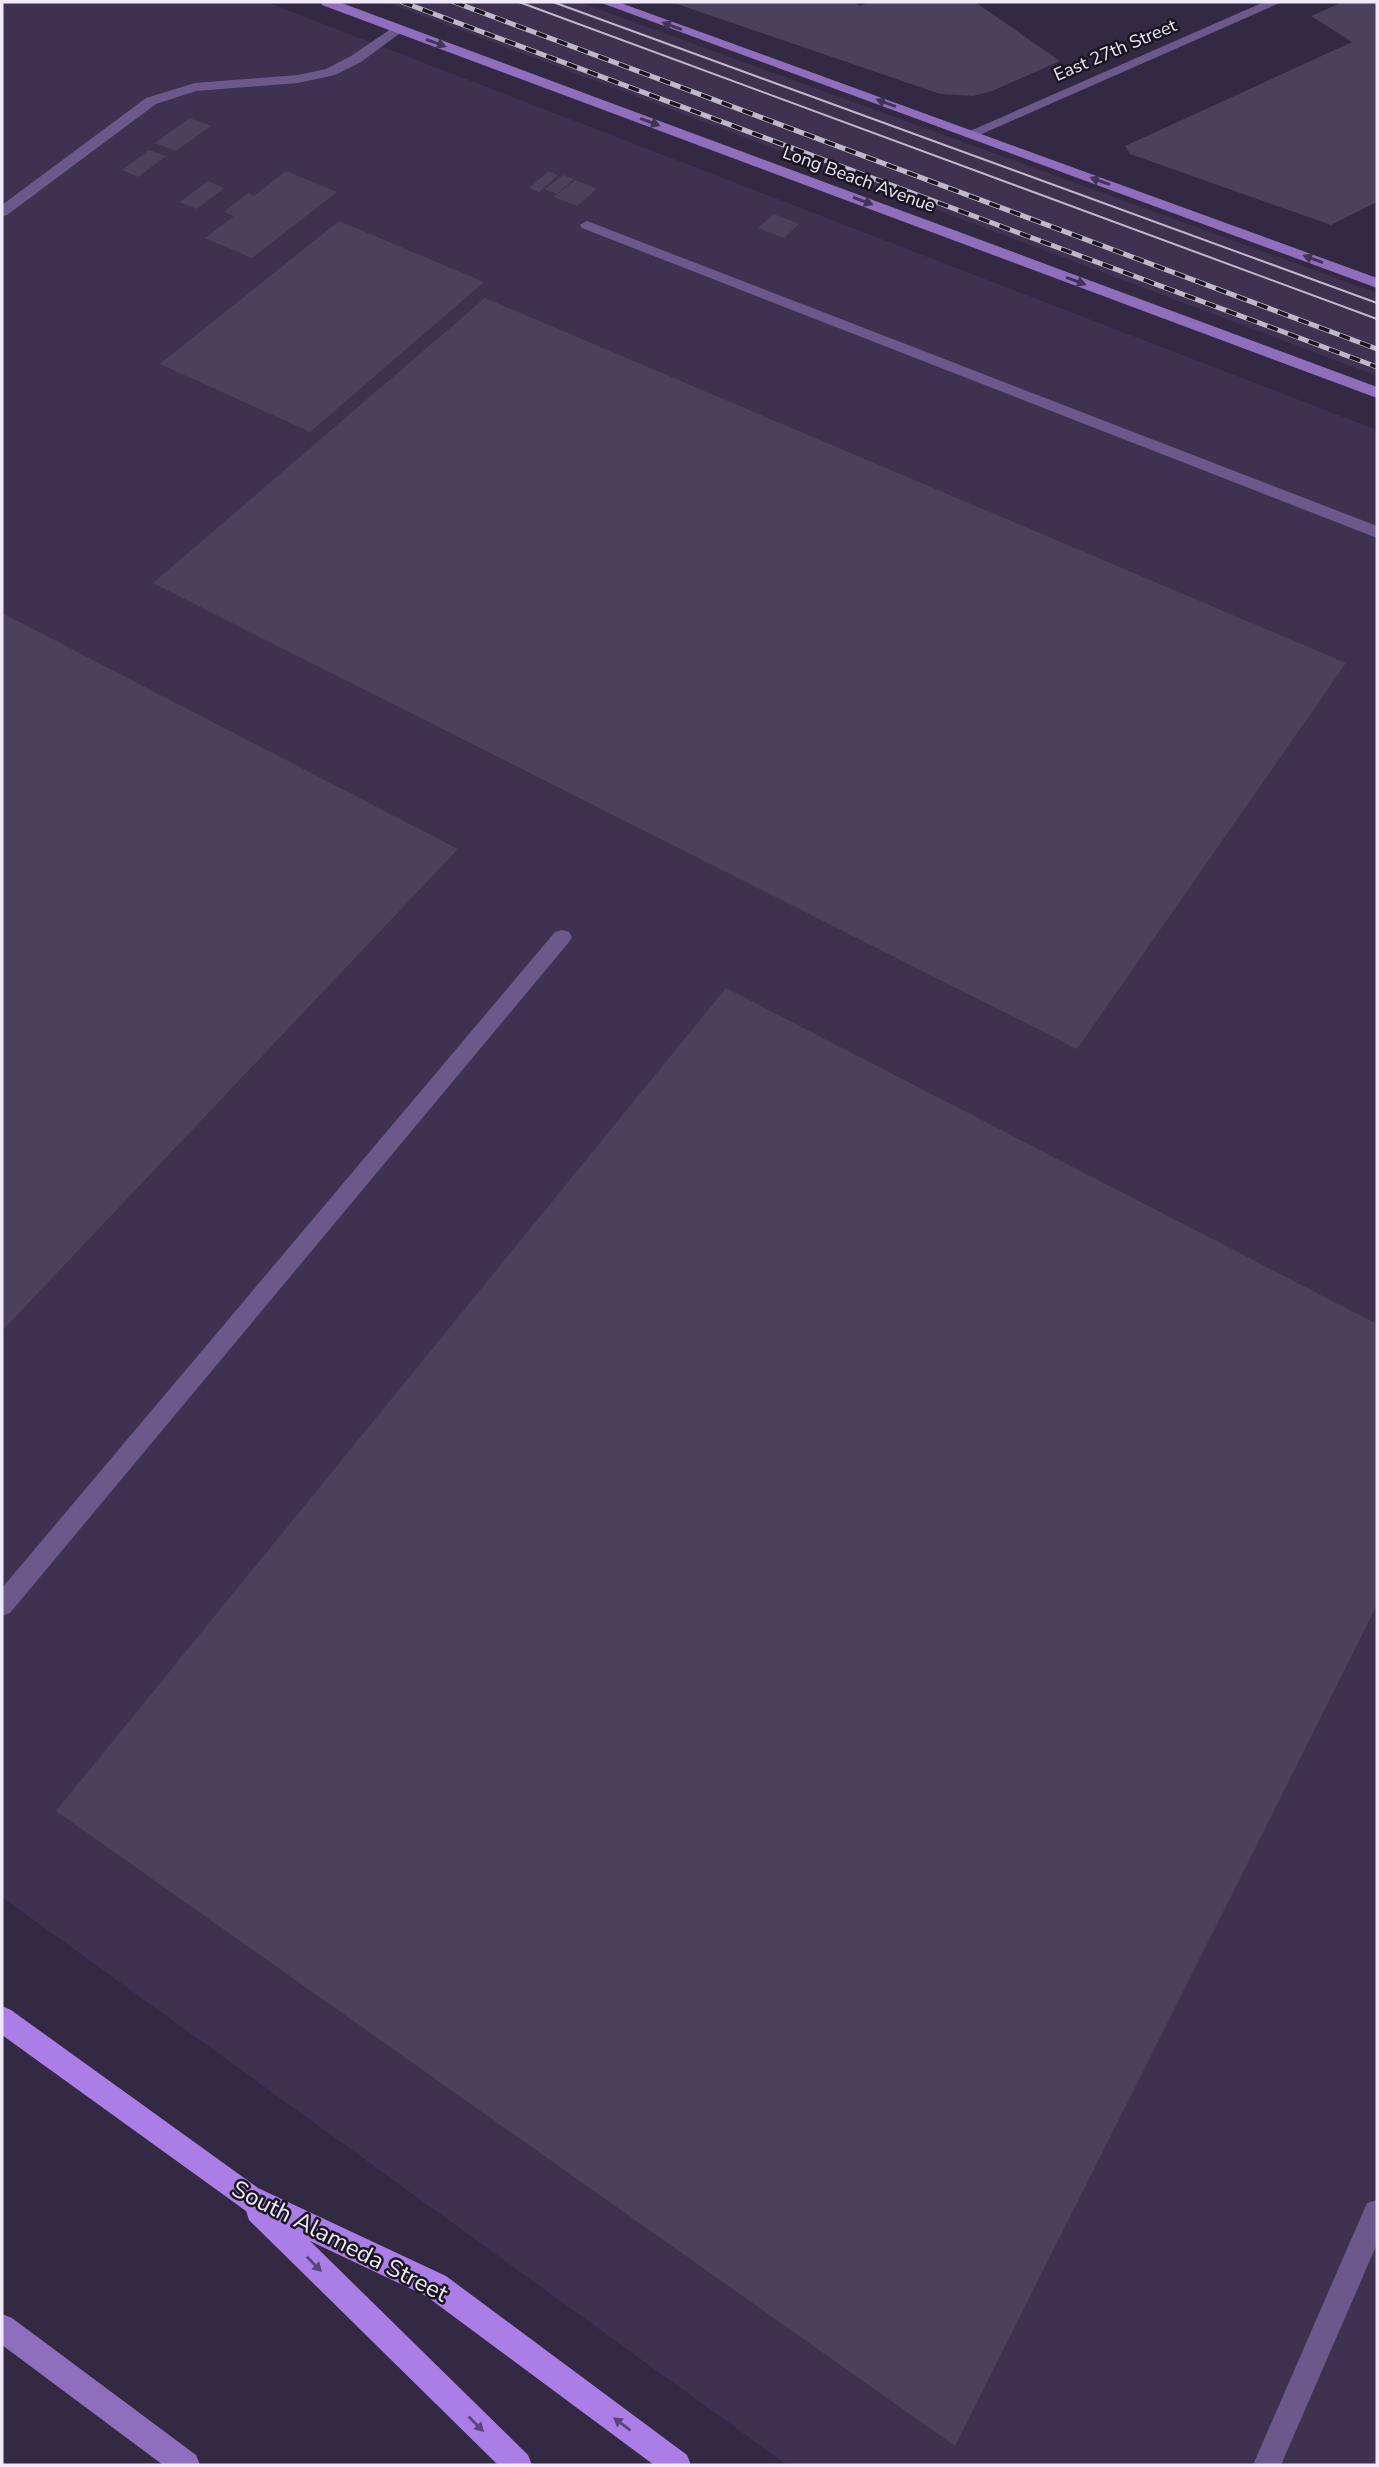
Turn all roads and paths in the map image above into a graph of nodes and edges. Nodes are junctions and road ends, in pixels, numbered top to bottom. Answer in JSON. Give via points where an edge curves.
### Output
{"nodes":[{"id":1,"x":327,"y":2,"type":"edge"},
{"id":2,"x":606,"y":2,"type":"edge"},
{"id":3,"x":1275,"y":2,"type":"edge"},
{"id":4,"x":398,"y":28,"type":"junction"},
{"id":5,"x":970,"y":134,"type":"junction"},
{"id":6,"x":2,"y":212,"type":"edge"},
{"id":7,"x":587,"y":225,"type":"dead end"},
{"id":8,"x":1377,"y":283,"type":"edge"},
{"id":9,"x":1377,"y":393,"type":"edge"},
{"id":10,"x":1377,"y":532,"type":"edge"},
{"id":11,"x":562,"y":937,"type":"dead end"},
{"id":12,"x":2,"y":1605,"type":"edge"},
{"id":13,"x":2,"y":2019,"type":"edge"},
{"id":14,"x":248,"y":2198,"type":"junction"},
{"id":15,"x":1377,"y":2213,"type":"edge"},
{"id":16,"x":2,"y":2328,"type":"edge"},
{"id":17,"x":186,"y":2465,"type":"edge"},
{"id":18,"x":518,"y":2465,"type":"edge"},
{"id":19,"x":677,"y":2465,"type":"edge"},
{"id":20,"x":1267,"y":2465,"type":"edge"}],
"edges":[{"from":1,"to":4,"type":"main road","name":"Long Beach Avenue"},
{"from":5,"to":2,"type":"main road","one_way":true},
{"from":3,"to":5,"type":"street","name":"East 27th Street"},
{"from":4,"to":6,"type":"street","via":[[330,72],[195,87],[151,101]]},
{"from":4,"to":9,"type":"main road","name":"Long Beach Avenue","one_way":true},
{"from":8,"to":5,"type":"main road","one_way":true},
{"from":7,"to":10,"type":"street"},
{"from":11,"to":12,"type":"street"},
{"from":13,"to":14,"type":"main road","name":"South Alameda Street"},
{"from":14,"to":18,"type":"main road","one_way":true},
{"from":19,"to":14,"type":"main road","name":"South Alameda Street","one_way":true,"via":[[436,2286]]},
{"from":15,"to":20,"type":"street"},
{"from":16,"to":17,"type":"main road"}]}
